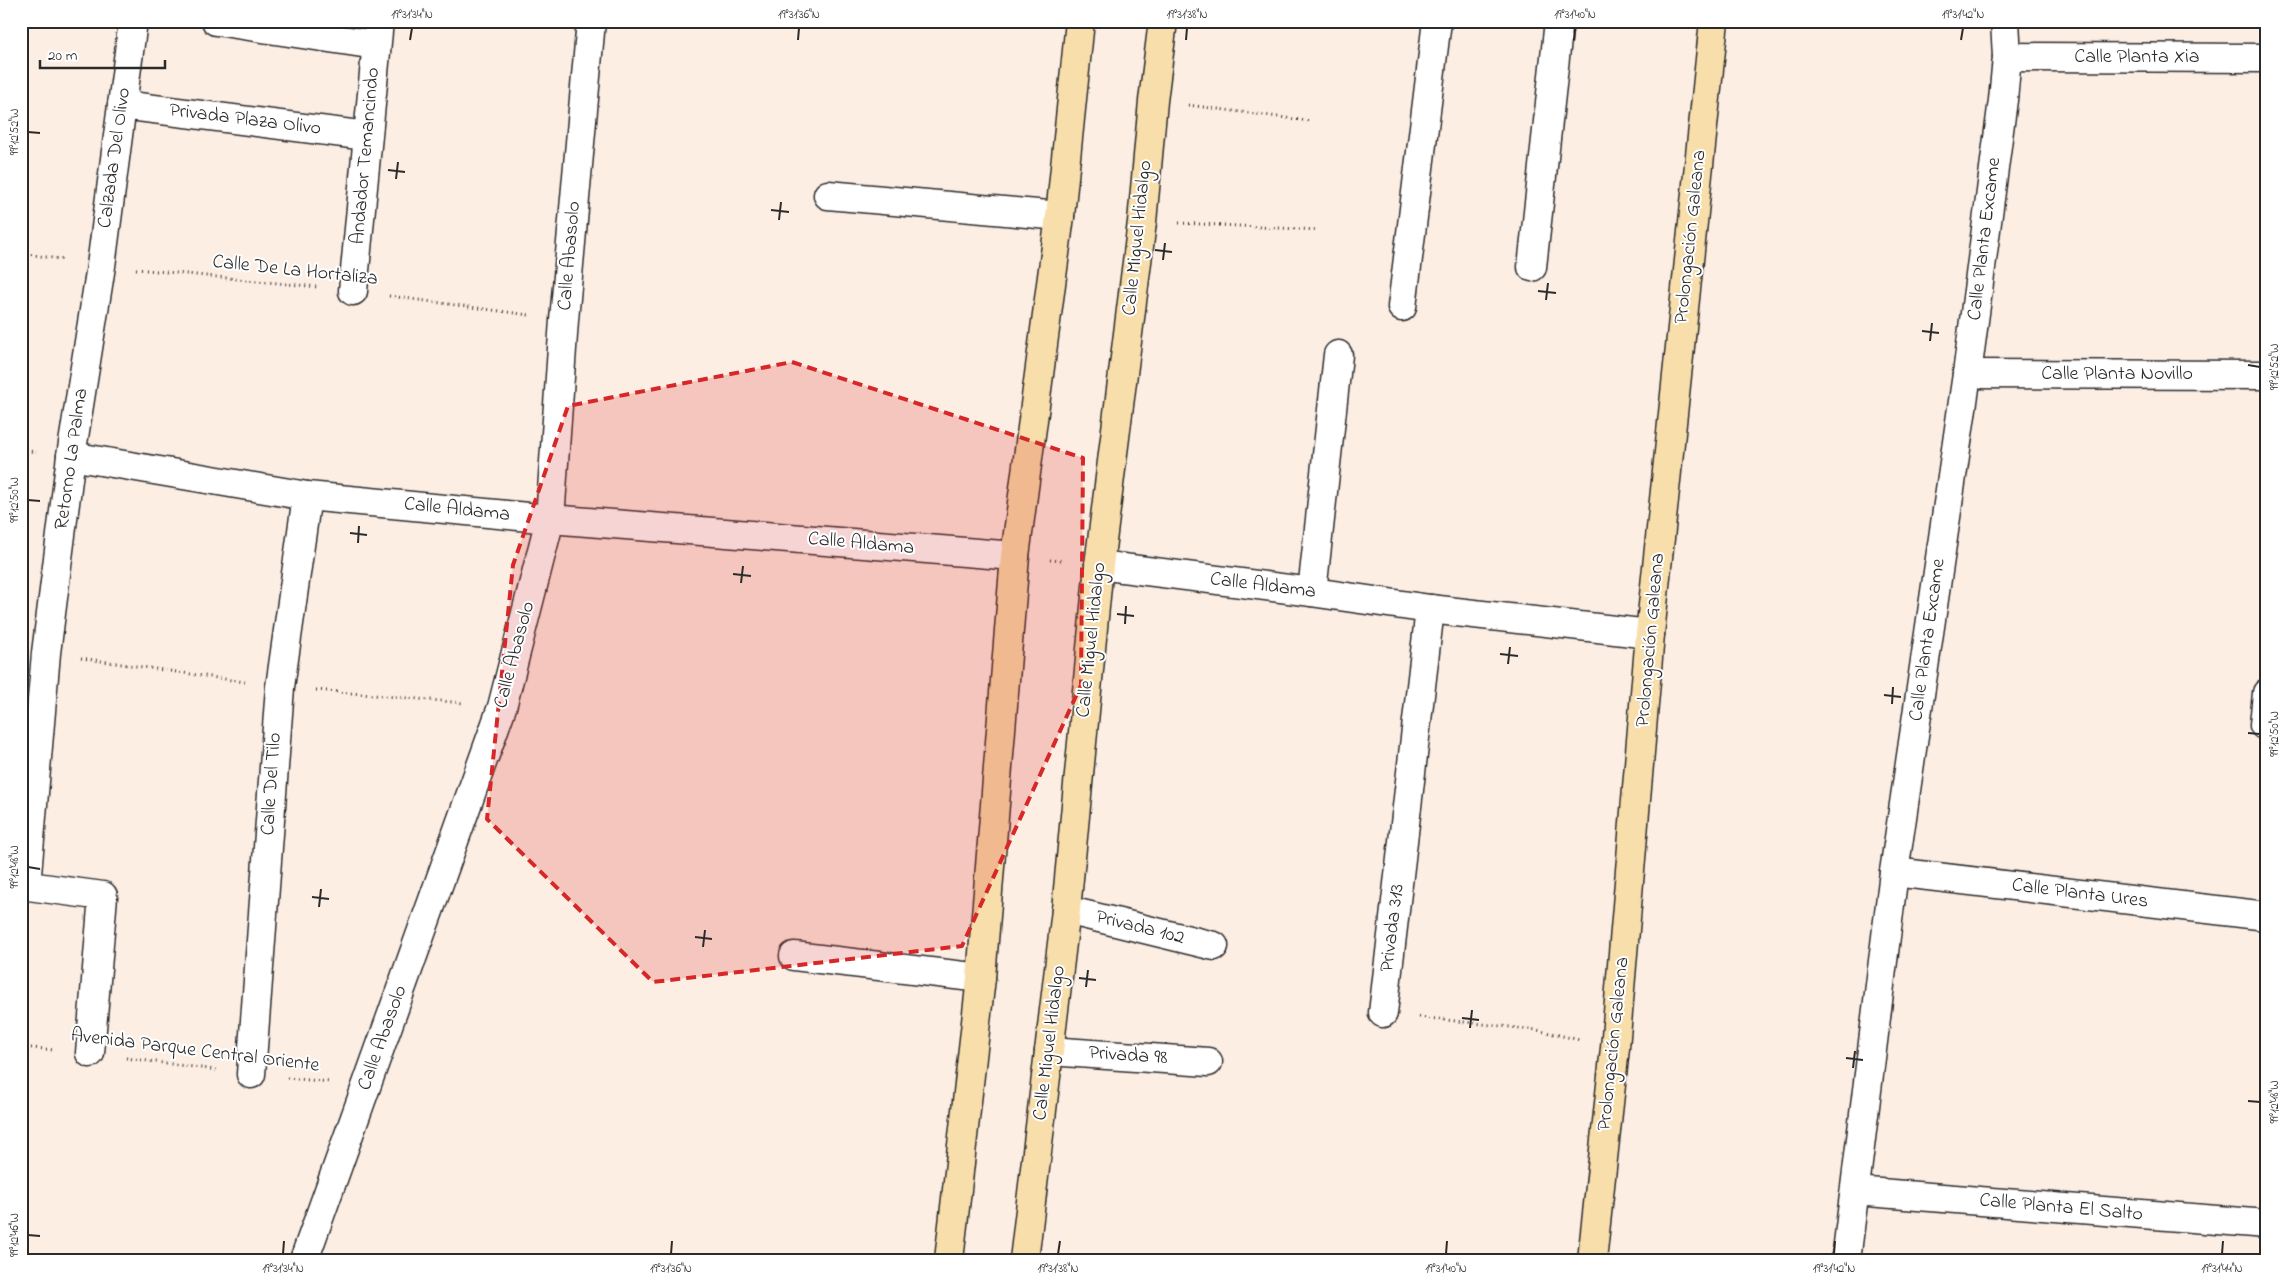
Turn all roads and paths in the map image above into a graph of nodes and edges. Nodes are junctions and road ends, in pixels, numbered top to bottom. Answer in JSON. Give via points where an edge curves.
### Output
{"nodes":[{"id":1,"x":134,"y":21,"type":"edge"},
{"id":2,"x":216,"y":21,"type":"edge"},
{"id":3,"x":591,"y":21,"type":"edge"},
{"id":4,"x":1080,"y":21,"type":"edge"},
{"id":5,"x":1163,"y":21,"type":"edge"},
{"id":6,"x":1437,"y":21,"type":"edge"},
{"id":7,"x":1559,"y":21,"type":"edge"},
{"id":8,"x":1714,"y":21,"type":"edge"},
{"id":9,"x":2005,"y":21,"type":"edge"},
{"id":10,"x":377,"y":33,"type":"edge"},
{"id":11,"x":2008,"y":57,"type":"junction"},
{"id":12,"x":2267,"y":58,"type":"edge"},
{"id":13,"x":1153,"y":101,"type":"junction"},
{"id":14,"x":122,"y":105,"type":"junction"},
{"id":15,"x":1309,"y":121,"type":"dead end"},
{"id":16,"x":368,"y":136,"type":"junction"},
{"id":17,"x":828,"y":195,"type":"dead end"},
{"id":18,"x":1060,"y":216,"type":"junction"},
{"id":19,"x":1142,"y":222,"type":"junction"},
{"id":20,"x":1318,"y":230,"type":"dead end"},
{"id":21,"x":21,"y":253,"type":"edge"},
{"id":22,"x":101,"y":266,"type":"junction"},
{"id":23,"x":1532,"y":266,"type":"dead end"},
{"id":24,"x":353,"y":291,"type":"junction"},
{"id":25,"x":1402,"y":306,"type":"dead end"},
{"id":26,"x":564,"y":320,"type":"junction"},
{"id":27,"x":1338,"y":355,"type":"dead end"},
{"id":28,"x":1967,"y":374,"type":"junction"},
{"id":29,"x":2267,"y":374,"type":"edge"},
{"id":30,"x":71,"y":456,"type":"junction"},
{"id":31,"x":307,"y":496,"type":"junction"},
{"id":32,"x":550,"y":519,"type":"junction"},
{"id":33,"x":1015,"y":556,"type":"junction"},
{"id":34,"x":1099,"y":564,"type":"junction"},
{"id":35,"x":1312,"y":592,"type":"junction"},
{"id":36,"x":1430,"y":609,"type":"junction"},
{"id":37,"x":1650,"y":634,"type":"junction"},
{"id":38,"x":2267,"y":693,"type":"edge"},
{"id":39,"x":2264,"y":725,"type":"dead end"},
{"id":40,"x":1894,"y":872,"type":"junction"},
{"id":41,"x":24,"y":886,"type":"edge"},
{"id":42,"x":1066,"y":910,"type":"junction"},
{"id":43,"x":2267,"y":916,"type":"edge"},
{"id":44,"x":1214,"y":946,"type":"dead end"},
{"id":45,"x":794,"y":956,"type":"dead end"},
{"id":46,"x":981,"y":978,"type":"junction"},
{"id":47,"x":1383,"y":1012,"type":"joint"},
{"id":48,"x":21,"y":1047,"type":"edge"},
{"id":49,"x":1615,"y":1048,"type":"junction"},
{"id":50,"x":1049,"y":1051,"type":"junction"},
{"id":51,"x":90,"y":1053,"type":"junction"},
{"id":52,"x":1208,"y":1062,"type":"dead end"},
{"id":53,"x":251,"y":1074,"type":"junction"},
{"id":54,"x":366,"y":1086,"type":"junction"},
{"id":55,"x":1855,"y":1191,"type":"junction"},
{"id":56,"x":2267,"y":1224,"type":"edge"},
{"id":57,"x":304,"y":1260,"type":"edge"},
{"id":58,"x":948,"y":1260,"type":"edge"},
{"id":59,"x":1024,"y":1260,"type":"edge"},
{"id":60,"x":1592,"y":1260,"type":"edge"},
{"id":61,"x":1846,"y":1260,"type":"edge"}],
"edges":[{"from":1,"to":14,"type":"street","name":"Calzada Del Olivo"},
{"from":2,"to":10,"type":"street"},
{"from":3,"to":26,"type":"street","name":"Calle Abasolo"},
{"from":4,"to":18,"type":"main road"},
{"from":5,"to":13,"type":"main road","name":"Calle Miguel Hidalgo"},
{"from":6,"to":25,"type":"street"},
{"from":7,"to":23,"type":"street"},
{"from":8,"to":37,"type":"main road","name":"Prolongación Galeana"},
{"from":9,"to":11,"type":"street","name":"Calle Planta Excame"},
{"from":10,"to":16,"type":"street","name":"Andador Temancindo"},
{"from":11,"to":12,"type":"street","name":"Calle Planta Xia"},
{"from":11,"to":28,"type":"street","name":"Calle Planta Excame"},
{"from":13,"to":15,"type":"path"},
{"from":13,"to":19,"type":"main road","name":"Calle Miguel Hidalgo"},
{"from":14,"to":16,"type":"street","name":"Privada Plaza Olivo"},
{"from":14,"to":22,"type":"street","name":"Calzada Del Olivo"},
{"from":16,"to":24,"type":"street","name":"Andador Temancindo"},
{"from":17,"to":18,"type":"street"},
{"from":18,"to":33,"type":"main road"},
{"from":19,"to":20,"type":"path"},
{"from":19,"to":34,"type":"main road","name":"Calle Miguel Hidalgo"},
{"from":21,"to":22,"type":"path","name":"Calle De La Hortaliza"},
{"from":22,"to":24,"type":"path","name":"Calle De La Hortaliza"},
{"from":22,"to":30,"type":"street","name":"Retorno La Palma"},
{"from":24,"to":26,"type":"path","name":"Calle De La Hortaliza"},
{"from":26,"to":32,"type":"street","name":"Calle Abasolo"},
{"from":27,"to":35,"type":"street"},
{"from":28,"to":29,"type":"street","name":"Calle Planta Novillo"},
{"from":28,"to":40,"type":"street","name":"Calle Planta Excame"},
{"from":30,"to":31,"type":"street","name":"Calle Aldama"},
{"from":30,"to":41,"type":"street","name":"Retorno La Palma","via":[[46,653]]},
{"from":31,"to":32,"type":"street","name":"Calle Aldama"},
{"from":31,"to":53,"type":"street","name":"Calle Del Tilo","via":[[280,687]]},
{"from":32,"to":33,"type":"street","name":"Calle Aldama"},
{"from":32,"to":54,"type":"street","name":"Calle Abasolo","via":[[502,707]]},
{"from":33,"to":34,"type":"path"},
{"from":33,"to":46,"type":"main road"},
{"from":34,"to":35,"type":"street","name":"Calle Aldama"},
{"from":34,"to":42,"type":"main road","name":"Calle Miguel Hidalgo"},
{"from":35,"to":36,"type":"street","name":"Calle Aldama"},
{"from":36,"to":37,"type":"street","name":"Calle Aldama"},
{"from":36,"to":47,"type":"street","name":"Privada 313"},
{"from":37,"to":49,"type":"main road","name":"Prolongación Galeana"},
{"from":38,"to":39,"type":"street"},
{"from":40,"to":43,"type":"street","name":"Calle Planta Ures"},
{"from":40,"to":55,"type":"street","name":"Calle Planta Excame"},
{"from":41,"to":51,"type":"street","via":[[103,896]]},
{"from":42,"to":44,"type":"street","name":"Privada 102"},
{"from":42,"to":50,"type":"main road","name":"Calle Miguel Hidalgo"},
{"from":45,"to":46,"type":"street"},
{"from":46,"to":58,"type":"main road"},
{"from":47,"to":49,"type":"path","via":[[1537,1030]]},
{"from":48,"to":51,"type":"path","name":"Avenida Parque Central Oriente"},
{"from":49,"to":60,"type":"main road","name":"Prolongación Galeana"},
{"from":50,"to":52,"type":"street","name":"Privada 98"},
{"from":50,"to":59,"type":"main road","name":"Calle Miguel Hidalgo"},
{"from":51,"to":53,"type":"path","name":"Avenida Parque Central Oriente"},
{"from":53,"to":54,"type":"path","name":"Avenida Parque Central Oriente"},
{"from":54,"to":57,"type":"street","name":"Calle Abasolo"},
{"from":55,"to":56,"type":"street","name":"Calle Planta El Salto"},
{"from":55,"to":61,"type":"street","name":"Calle Planta Excame"}]}
